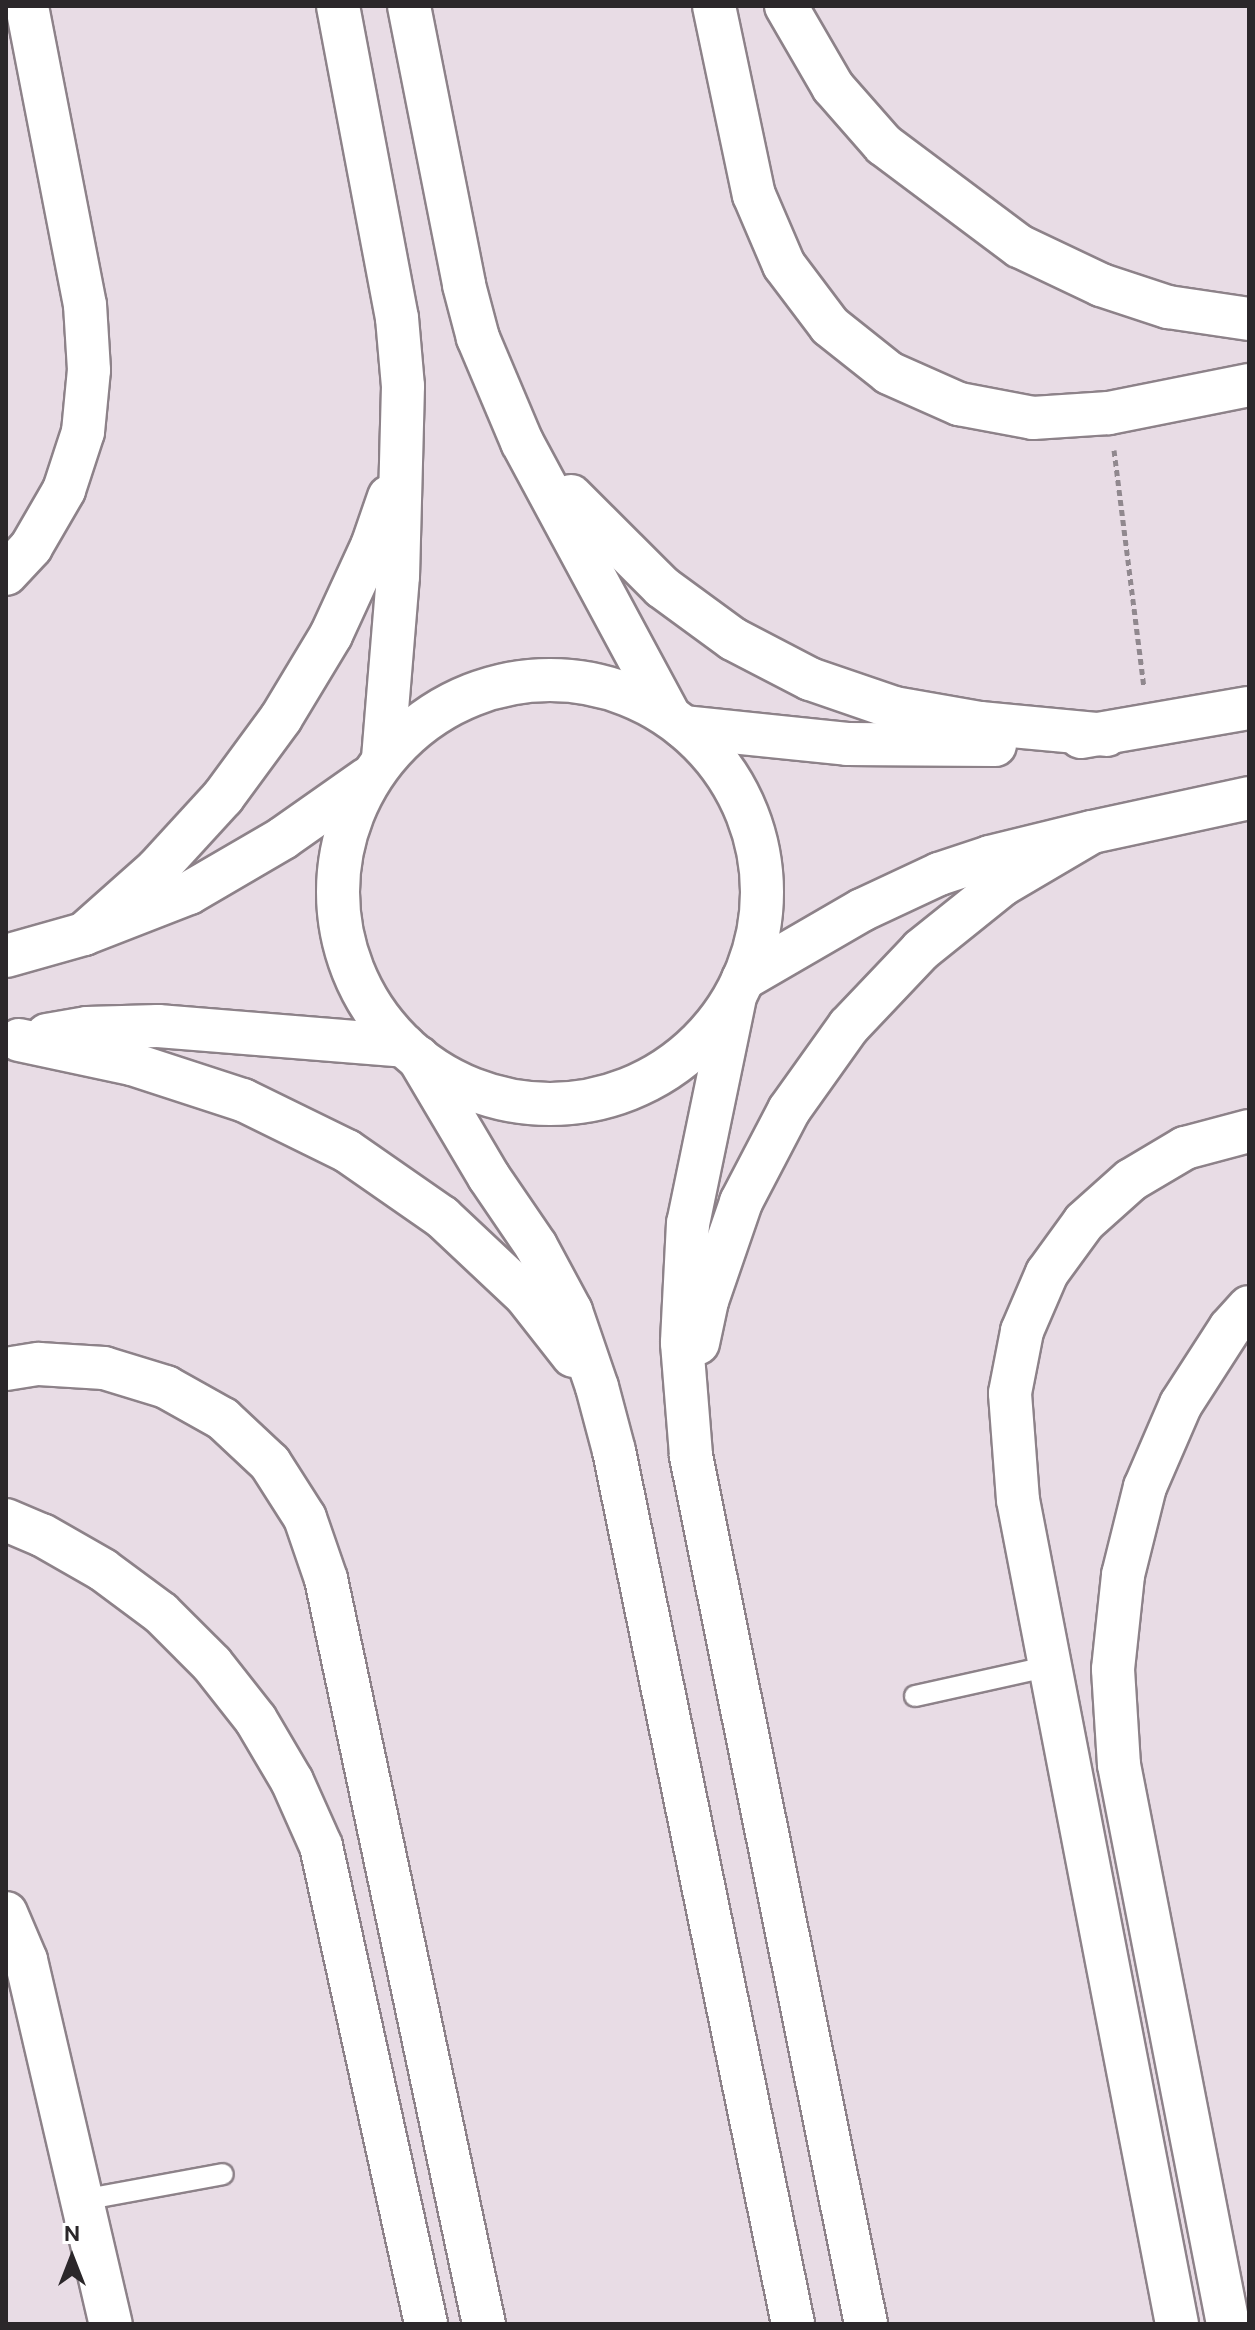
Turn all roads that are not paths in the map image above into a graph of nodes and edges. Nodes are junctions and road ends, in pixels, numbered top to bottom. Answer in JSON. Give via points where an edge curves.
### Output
{"nodes":[{"id":1,"x":27,"y":6,"type":"edge"},
{"id":2,"x":338,"y":6,"type":"edge"},
{"id":3,"x":409,"y":6,"type":"edge"},
{"id":4,"x":714,"y":6,"type":"edge"},
{"id":5,"x":786,"y":6,"type":"edge"},
{"id":6,"x":1249,"y":319,"type":"edge"},
{"id":7,"x":1249,"y":385,"type":"edge"},
{"id":8,"x":522,"y":442,"type":"junction"},
{"id":9,"x":403,"y":454,"type":"junction"},
{"id":10,"x":6,"y":574,"type":"edge"},
{"id":11,"x":1249,"y":708,"type":"edge"},
{"id":12,"x":676,"y":722,"type":"junction"},
{"id":13,"x":1106,"y":735,"type":"junction"},
{"id":14,"x":378,"y":768,"type":"junction"},
{"id":15,"x":1249,"y":798,"type":"edge"},
{"id":16,"x":1092,"y":832,"type":"junction"},
{"id":17,"x":84,"y":934,"type":"junction"},
{"id":18,"x":6,"y":956,"type":"edge"},
{"id":19,"x":739,"y":988,"type":"junction"},
{"id":20,"x":13,"y":1041,"type":"edge"},
{"id":21,"x":411,"y":1052,"type":"junction"},
{"id":22,"x":1249,"y":1131,"type":"edge"},
{"id":23,"x":1249,"y":1307,"type":"edge"},
{"id":24,"x":6,"y":1369,"type":"edge"},
{"id":25,"x":597,"y":1387,"type":"junction"},
{"id":26,"x":686,"y":1403,"type":"junction"},
{"id":27,"x":6,"y":1520,"type":"edge"},
{"id":28,"x":1050,"y":1666,"type":"junction"},
{"id":29,"x":915,"y":1696,"type":"dead end"},
{"id":30,"x":1115,"y":1722,"type":"junction"},
{"id":31,"x":1063,"y":1733,"type":"junction"},
{"id":32,"x":392,"y":1892,"type":"junction"},
{"id":33,"x":335,"y":1901,"type":"junction"},
{"id":34,"x":6,"y":1913,"type":"edge"},
{"id":35,"x":223,"y":2174,"type":"dead end"},
{"id":36,"x":82,"y":2200,"type":"junction"},
{"id":37,"x":111,"y":2324,"type":"edge"},
{"id":38,"x":426,"y":2324,"type":"edge"},
{"id":39,"x":484,"y":2324,"type":"edge"},
{"id":40,"x":793,"y":2324,"type":"edge"},
{"id":41,"x":866,"y":2324,"type":"edge"},
{"id":42,"x":1177,"y":2324,"type":"edge"},
{"id":43,"x":1228,"y":2324,"type":"edge"}],
"edges":[{"from":1,"to":10,"type":"street","via":[[82,290],[89,370],[83,432],[64,490],[31,547]]},
{"from":2,"to":9,"type":"street","via":[[397,318]]},
{"from":3,"to":8,"type":"street","via":[[464,285],[478,338]]},
{"from":4,"to":7,"type":"street","via":[[754,195],[784,265],[830,326],[889,373],[959,404],[1033,418],[1109,413]]},
{"from":5,"to":6,"type":"street","via":[[833,87],[884,145],[1019,246],[1101,285],[1168,307]]},
{"from":8,"to":12,"type":"street"},
{"from":8,"to":13,"type":"street","via":[[662,587],[733,639],[810,679],[894,708],[980,723]]},
{"from":9,"to":14,"type":"street","via":[[396,607]]},
{"from":9,"to":17,"type":"street","via":[[372,546],[331,635],[281,718],[223,797]]},
{"from":11,"to":13,"type":"street"},
{"from":12,"to":13,"type":"street","via":[[847,744],[1011,744]]},
{"from":12,"to":14,"type":"street","via":[[623,693],[571,681],[518,683],[467,697],[421,723]]},
{"from":12,"to":19,"type":"street","via":[[723,771],[742,801],[758,847],[763,894],[757,942]]},
{"from":14,"to":17,"type":"street","via":[[283,838],[189,893]]},
{"from":14,"to":21,"type":"street","via":[[353,813],[341,852],[341,935],[354,976],[374,1012]]},
{"from":15,"to":16,"type":"street"},
{"from":16,"to":19,"type":"street","via":[[939,874],[862,910]]},
{"from":16,"to":26,"type":"street","via":[[1002,885],[921,950],[849,1026],[789,1110],[741,1202],[707,1301]]},
{"from":17,"to":18,"type":"street"},
{"from":19,"to":21,"type":"street","via":[[701,1042],[656,1076],[604,1097],[548,1104],[493,1096],[441,1075]]},
{"from":19,"to":26,"type":"street","via":[[688,1223],[682,1343]]},
{"from":20,"to":21,"type":"street","via":[[87,1028],[158,1026]]},
{"from":20,"to":25,"type":"street","via":[[132,1064],[243,1100],[347,1151],[442,1217],[484,1256],[526,1296]]},
{"from":21,"to":25,"type":"street","via":[[536,1246],[571,1311]]},
{"from":22,"to":28,"type":"street","via":[[1185,1148],[1131,1180],[1084,1222],[1047,1273],[1022,1331],[1010,1393],[1018,1500]]},
{"from":23,"to":30,"type":"street","via":[[1181,1404],[1145,1487],[1123,1575],[1113,1669]]},
{"from":24,"to":32,"type":"street","via":[[39,1364],[104,1368],[166,1387],[223,1419],[270,1463],[305,1518],[326,1579]]},
{"from":25,"to":40,"type":"street"},
{"from":26,"to":41,"type":"street","via":[[691,1456]]},
{"from":27,"to":33,"type":"street","via":[[103,1570],[161,1613],[212,1664],[256,1720],[292,1781],[321,1846]]},
{"from":28,"to":29,"type":"lane"},
{"from":28,"to":31,"type":"street"},
{"from":30,"to":31,"type":"street"},
{"from":30,"to":43,"type":"street","via":[[1119,1765]]},
{"from":31,"to":42,"type":"street"},
{"from":32,"to":33,"type":"street"},
{"from":32,"to":39,"type":"street"},
{"from":33,"to":38,"type":"street"},
{"from":34,"to":36,"type":"street","via":[[26,1960]]},
{"from":35,"to":36,"type":"lane"},
{"from":36,"to":37,"type":"street"}]}
